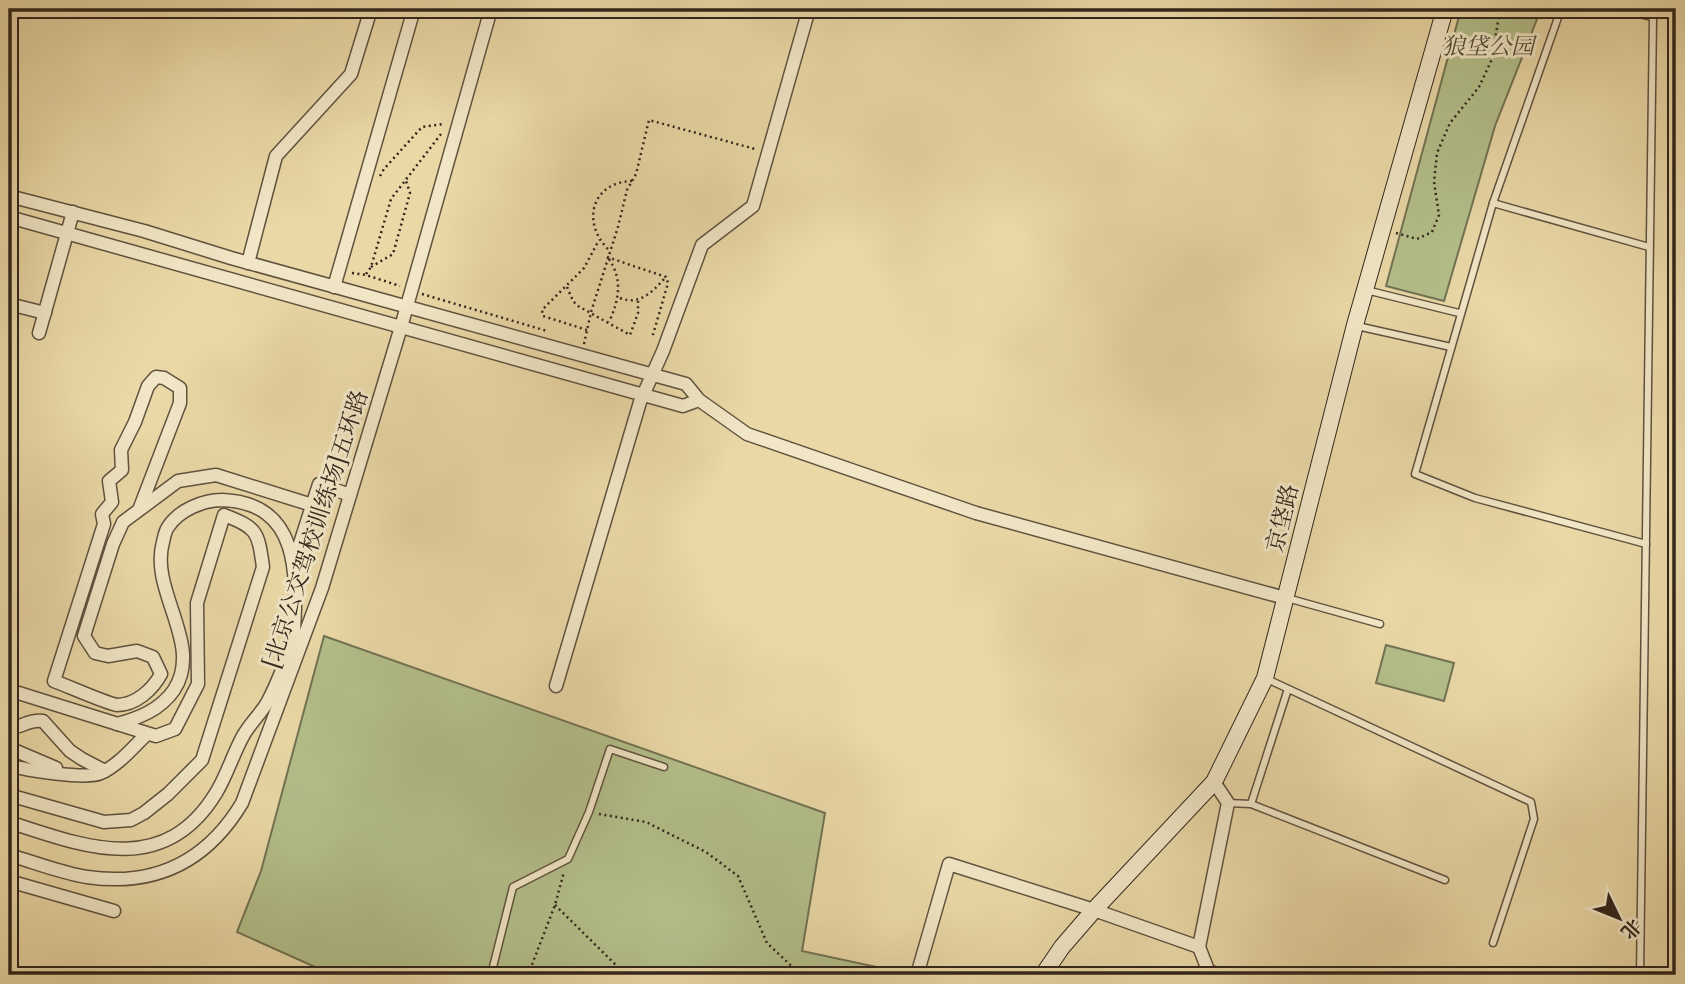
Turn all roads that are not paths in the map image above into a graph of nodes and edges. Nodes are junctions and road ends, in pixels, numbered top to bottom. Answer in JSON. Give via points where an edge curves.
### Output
{"nodes":[{"id":1,"x":371,"y":9,"type":"edge"},
{"id":2,"x":414,"y":9,"type":"edge"},
{"id":3,"x":491,"y":9,"type":"edge"},
{"id":4,"x":809,"y":9,"type":"edge"},
{"id":5,"x":1445,"y":9,"type":"edge"},
{"id":6,"x":1561,"y":9,"type":"edge"},
{"id":7,"x":1617,"y":9,"type":"edge"},
{"id":8,"x":1658,"y":9,"type":"edge"},
{"id":9,"x":1653,"y":17,"type":"junction"},
{"id":10,"x":9,"y":196,"type":"edge"},
{"id":11,"x":1493,"y":203,"type":"junction"},
{"id":12,"x":73,"y":212,"type":"junction"},
{"id":13,"x":9,"y":217,"type":"edge"},
{"id":14,"x":67,"y":233,"type":"junction"},
{"id":15,"x":1649,"y":247,"type":"junction"},
{"id":16,"x":248,"y":263,"type":"junction"},
{"id":17,"x":334,"y":287,"type":"junction"},
{"id":18,"x":1365,"y":289,"type":"junction"},
{"id":19,"x":9,"y":304,"type":"edge"},
{"id":20,"x":406,"y":307,"type":"junction"},
{"id":21,"x":45,"y":313,"type":"junction"},
{"id":22,"x":1460,"y":313,"type":"junction"},
{"id":23,"x":1355,"y":325,"type":"junction"},
{"id":24,"x":401,"y":327,"type":"junction"},
{"id":25,"x":39,"y":333,"type":"dead end"},
{"id":26,"x":1451,"y":347,"type":"junction"},
{"id":27,"x":652,"y":375,"type":"junction"},
{"id":28,"x":643,"y":395,"type":"junction"},
{"id":29,"x":699,"y":400,"type":"junction"},
{"id":30,"x":350,"y":495,"type":"junction"},
{"id":31,"x":312,"y":505,"type":"junction"},
{"id":32,"x":139,"y":510,"type":"junction"},
{"id":33,"x":1646,"y":544,"type":"junction"},
{"id":34,"x":293,"y":565,"type":"junction"},
{"id":35,"x":1286,"y":598,"type":"junction"},
{"id":36,"x":1380,"y":624,"type":"dead end"},
{"id":37,"x":1265,"y":678,"type":"junction"},
{"id":38,"x":556,"y":686,"type":"dead end"},
{"id":39,"x":1288,"y":689,"type":"junction"},
{"id":40,"x":9,"y":691,"type":"edge"},
{"id":41,"x":116,"y":724,"type":"junction"},
{"id":42,"x":9,"y":728,"type":"edge"},
{"id":43,"x":147,"y":734,"type":"junction"},
{"id":44,"x":9,"y":748,"type":"edge"},
{"id":45,"x":9,"y":765,"type":"edge"},
{"id":46,"x":664,"y":767,"type":"dead end"},
{"id":47,"x":106,"y":771,"type":"junction"},
{"id":48,"x":72,"y":775,"type":"junction"},
{"id":49,"x":1214,"y":782,"type":"junction"},
{"id":50,"x":9,"y":795,"type":"edge"},
{"id":51,"x":1228,"y":803,"type":"junction"},
{"id":52,"x":1251,"y":804,"type":"junction"},
{"id":53,"x":9,"y":822,"type":"edge"},
{"id":54,"x":9,"y":855,"type":"edge"},
{"id":55,"x":1445,"y":880,"type":"dead end"},
{"id":56,"x":9,"y":881,"type":"edge"},
{"id":57,"x":1094,"y":910,"type":"junction"},
{"id":58,"x":114,"y":911,"type":"dead end"},
{"id":59,"x":1493,"y":943,"type":"dead end"},
{"id":60,"x":1199,"y":947,"type":"junction"},
{"id":61,"x":491,"y":975,"type":"edge"},
{"id":62,"x":917,"y":975,"type":"edge"},
{"id":63,"x":1043,"y":975,"type":"edge"},
{"id":64,"x":1217,"y":975,"type":"edge"},
{"id":65,"x":1640,"y":975,"type":"edge"}],
"edges":[{"from":1,"to":16,"type":"street","via":[[351,74],[276,156]]},
{"from":2,"to":17,"type":"street"},
{"from":3,"to":20,"type":"street","name":"[北京公交驾校训练场]五环路"},
{"from":4,"to":27,"type":"street","via":[[753,205],[702,245]]},
{"from":5,"to":18,"type":"street","name":"京垡路"},
{"from":6,"to":11,"type":"lane"},
{"from":7,"to":9,"type":"lane"},
{"from":8,"to":9,"type":"lane"},
{"from":9,"to":15,"type":"lane"},
{"from":10,"to":12,"type":"street"},
{"from":11,"to":15,"type":"lane"},
{"from":11,"to":22,"type":"lane"},
{"from":12,"to":14,"type":"street"},
{"from":12,"to":16,"type":"street"},
{"from":13,"to":14,"type":"street"},
{"from":14,"to":21,"type":"street"},
{"from":14,"to":24,"type":"street"},
{"from":15,"to":33,"type":"lane"},
{"from":16,"to":17,"type":"street"},
{"from":17,"to":20,"type":"street"},
{"from":18,"to":22,"type":"lane"},
{"from":18,"to":23,"type":"street","name":"京垡路"},
{"from":19,"to":21,"type":"street"},
{"from":20,"to":24,"type":"street","name":"[北京公交驾校训练场]五环路"},
{"from":20,"to":27,"type":"street"},
{"from":21,"to":25,"type":"street"},
{"from":22,"to":26,"type":"lane"},
{"from":23,"to":26,"type":"lane"},
{"from":23,"to":35,"type":"street","name":"京垡路"},
{"from":24,"to":28,"type":"street"},
{"from":24,"to":30,"type":"street","name":"[北京公交驾校训练场]五环路"},
{"from":26,"to":33,"type":"lane","via":[[1415,474],[1475,498]]},
{"from":27,"to":28,"type":"street"},
{"from":27,"to":29,"type":"street","via":[[686,384]]},
{"from":28,"to":29,"type":"street","via":[[683,406]]},
{"from":28,"to":38,"type":"street"},
{"from":29,"to":35,"type":"street","via":[[747,434],[931,498]]},
{"from":30,"to":31,"type":"street","via":[[319,484]]},
{"from":30,"to":54,"type":"street","name":"[北京公交驾校训练场]五环路","via":[[322,588],[242,803],[230,824],[186,863],[125,878],[87,877]]},
{"from":31,"to":32,"type":"street","via":[[216,475],[178,481]]},
{"from":31,"to":34,"type":"street"},
{"from":32,"to":32,"type":"street","via":[[123,522],[113,544],[84,636],[95,653],[108,656],[137,651],[153,657],[161,674],[155,685],[139,698],[117,705],[54,681],[104,524],[102,514],[113,502],[109,481],[122,470],[121,450],[148,386],[156,377],[164,378],[180,388],[180,403]]},
{"from":33,"to":65,"type":"lane"},
{"from":34,"to":41,"type":"street","via":[[279,527],[265,510],[238,501],[211,500],[186,510],[167,528],[161,550],[161,576],[184,659],[180,680],[167,701],[142,717]]},
{"from":34,"to":53,"type":"street","via":[[294,638],[268,701],[198,817],[166,841],[125,850],[81,845]]},
{"from":35,"to":36,"type":"lane"},
{"from":35,"to":37,"type":"street","name":"京垡路"},
{"from":37,"to":39,"type":"lane"},
{"from":37,"to":49,"type":"street","name":"京垡路"},
{"from":39,"to":52,"type":"lane"},
{"from":39,"to":59,"type":"lane","via":[[1531,802],[1534,819]]},
{"from":40,"to":41,"type":"street"},
{"from":41,"to":43,"type":"street"},
{"from":42,"to":47,"type":"street","via":[[43,720],[70,751]]},
{"from":43,"to":47,"type":"street"},
{"from":43,"to":50,"type":"street","via":[[156,736],[175,729],[198,684],[197,603],[224,515],[249,525],[259,540],[262,567],[202,760],[168,794],[131,820],[104,822]]},
{"from":44,"to":48,"type":"street"},
{"from":45,"to":48,"type":"street"},
{"from":46,"to":61,"type":"lane","via":[[610,749],[568,859],[513,887]]},
{"from":47,"to":48,"type":"street"},
{"from":49,"to":51,"type":"street"},
{"from":49,"to":57,"type":"street","name":"京垡路"},
{"from":51,"to":52,"type":"lane"},
{"from":51,"to":60,"type":"street"},
{"from":52,"to":55,"type":"lane"},
{"from":56,"to":58,"type":"street"},
{"from":57,"to":60,"type":"street"},
{"from":57,"to":62,"type":"street","via":[[949,864]]},
{"from":57,"to":63,"type":"street","name":"京垡路"},
{"from":60,"to":64,"type":"street","via":[[1209,970]]}]}
